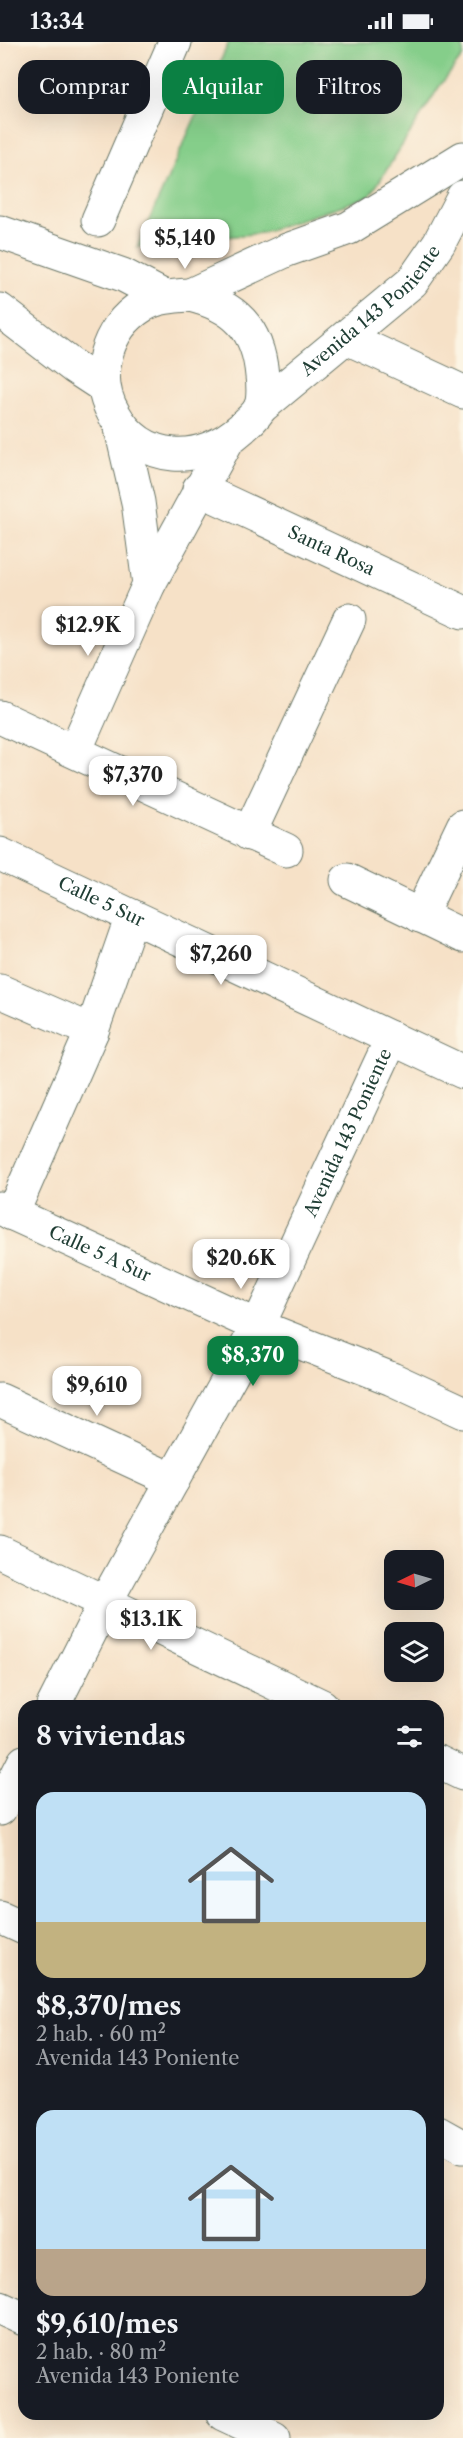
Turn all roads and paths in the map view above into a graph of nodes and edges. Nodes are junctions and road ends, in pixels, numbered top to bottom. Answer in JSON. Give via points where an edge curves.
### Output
{"nodes":[{"id":1,"x":175,"y":42,"type":"edge"},
{"id":2,"x":463,"y":158,"type":"edge"},
{"id":3,"x":428,"y":178,"type":"junction"},
{"id":4,"x":463,"y":192,"type":"edge"},
{"id":5,"x":463,"y":196,"type":"edge"},
{"id":6,"x":98,"y":220,"type":"dead end"},
{"id":7,"x":0,"y":232,"type":"edge"},
{"id":8,"x":178,"y":296,"type":"junction"},
{"id":9,"x":0,"y":310,"type":"edge"},
{"id":10,"x":347,"y":338,"type":"junction"},
{"id":11,"x":104,"y":386,"type":"junction"},
{"id":12,"x":463,"y":392,"type":"edge"},
{"id":13,"x":260,"y":408,"type":"junction"},
{"id":14,"x":120,"y":424,"type":"junction"},
{"id":15,"x":227,"y":441,"type":"junction"},
{"id":16,"x":199,"y":489,"type":"junction"},
{"id":17,"x":149,"y":584,"type":"junction"},
{"id":18,"x":463,"y":612,"type":"edge"},
{"id":19,"x":349,"y":620,"type":"dead end"},
{"id":20,"x":0,"y":717,"type":"edge"},
{"id":21,"x":75,"y":751,"type":"junction"},
{"id":22,"x":463,"y":826,"type":"edge"},
{"id":23,"x":249,"y":834,"type":"junction"},
{"id":24,"x":286,"y":850,"type":"dead end"},
{"id":25,"x":0,"y":854,"type":"edge"},
{"id":26,"x":346,"y":880,"type":"dead end"},
{"id":27,"x":132,"y":916,"type":"junction"},
{"id":28,"x":420,"y":916,"type":"junction"},
{"id":29,"x":463,"y":936,"type":"edge"},
{"id":30,"x":0,"y":991,"type":"edge"},
{"id":31,"x":92,"y":1031,"type":"junction"},
{"id":32,"x":392,"y":1038,"type":"junction"},
{"id":33,"x":463,"y":1072,"type":"edge"},
{"id":34,"x":6,"y":1211,"type":"edge"},
{"id":35,"x":258,"y":1326,"type":"junction"},
{"id":36,"x":0,"y":1400,"type":"edge"},
{"id":37,"x":463,"y":1412,"type":"edge"},
{"id":38,"x":173,"y":1480,"type":"junction"},
{"id":39,"x":0,"y":1552,"type":"edge"},
{"id":40,"x":106,"y":1601,"type":"junction"},
{"id":41,"x":56,"y":1700,"type":"edge"},
{"id":42,"x":310,"y":1700,"type":"edge"},
{"id":43,"x":444,"y":1765,"type":"edge"},
{"id":44,"x":18,"y":1774,"type":"edge"},
{"id":45,"x":463,"y":1774,"type":"edge"},
{"id":46,"x":0,"y":1809,"type":"edge"},
{"id":47,"x":0,"y":1917,"type":"edge"},
{"id":48,"x":18,"y":1925,"type":"edge"},
{"id":49,"x":444,"y":2136,"type":"edge"},
{"id":50,"x":463,"y":2147,"type":"edge"},
{"id":51,"x":0,"y":2308,"type":"edge"},
{"id":52,"x":18,"y":2316,"type":"edge"},
{"id":53,"x":236,"y":2420,"type":"edge"},
{"id":54,"x":274,"y":2438,"type":"edge"}],
"edges":[{"from":1,"to":6,"type":"street"},
{"from":2,"to":3,"type":"street"},
{"from":3,"to":4,"type":"street"},
{"from":3,"to":8,"type":"street","via":[[349,228]]},
{"from":5,"to":10,"type":"street","name":"Avenida 143 Poniente","via":[[439,243],[411,282]]},
{"from":7,"to":8,"type":"street"},
{"from":8,"to":11,"type":"street","via":[[142,306],[124,321],[110,342],[103,365]]},
{"from":8,"to":13,"type":"street","via":[[215,301],[235,314],[251,333],[260,356]]},
{"from":9,"to":11,"type":"street"},
{"from":10,"to":12,"type":"street"},
{"from":10,"to":13,"type":"street","name":"Avenida 143 Poniente"},
{"from":11,"to":14,"type":"street","via":[[109,406]]},
{"from":13,"to":15,"type":"street"},
{"from":14,"to":15,"type":"street","via":[[136,440],[158,451],[182,455],[205,452]]},
{"from":14,"to":17,"type":"street","via":[[138,502]]},
{"from":15,"to":16,"type":"street"},
{"from":16,"to":17,"type":"street"},
{"from":16,"to":18,"type":"street","name":"Santa Rosa"},
{"from":17,"to":21,"type":"street"},
{"from":19,"to":23,"type":"street"},
{"from":20,"to":21,"type":"street"},
{"from":21,"to":23,"type":"street"},
{"from":22,"to":28,"type":"street"},
{"from":23,"to":24,"type":"street"},
{"from":25,"to":27,"type":"street","name":"Calle 5 Sur"},
{"from":26,"to":28,"type":"street"},
{"from":27,"to":31,"type":"street"},
{"from":27,"to":32,"type":"street","name":"Calle 5 Sur"},
{"from":28,"to":29,"type":"street"},
{"from":30,"to":31,"type":"street"},
{"from":31,"to":34,"type":"street"},
{"from":32,"to":33,"type":"street","name":"Calle 5 Sur"},
{"from":32,"to":35,"type":"street","name":"Avenida 143 Poniente"},
{"from":34,"to":35,"type":"street","name":"Calle 5 A Sur"},
{"from":35,"to":37,"type":"street","name":"Calle 5 A Sur"},
{"from":35,"to":38,"type":"street","name":"Avenida 143 Poniente"},
{"from":36,"to":38,"type":"street"},
{"from":38,"to":40,"type":"street","name":"Avenida 143 Poniente"},
{"from":39,"to":40,"type":"street"},
{"from":40,"to":41,"type":"street","name":"Avenida 143 Poniente"},
{"from":40,"to":42,"type":"street"},
{"from":43,"to":45,"type":"street"},
{"from":44,"to":46,"type":"street"},
{"from":47,"to":48,"type":"street"},
{"from":49,"to":50,"type":"street"},
{"from":51,"to":52,"type":"street"},
{"from":53,"to":54,"type":"street"}]}
